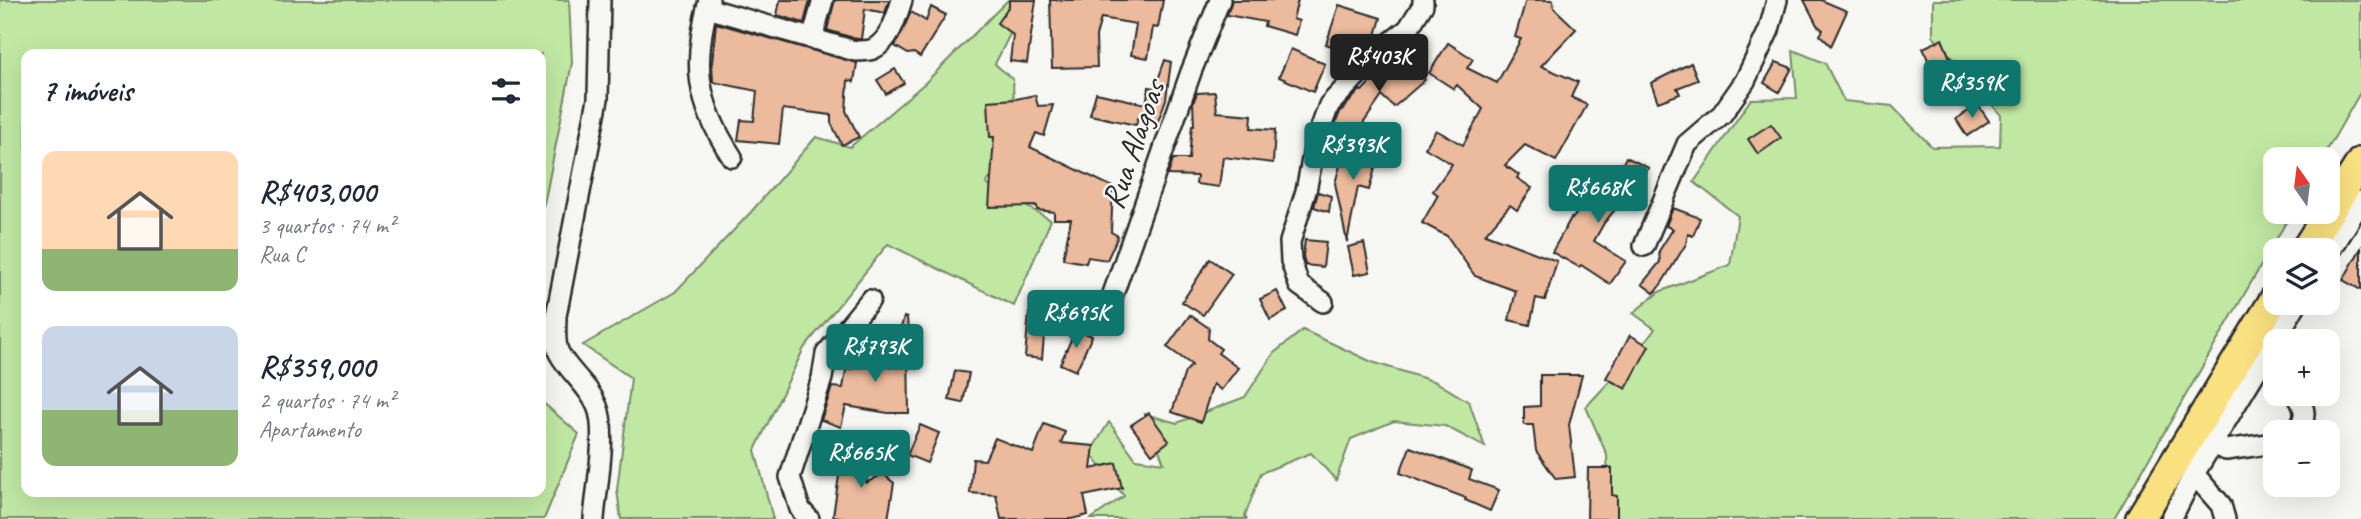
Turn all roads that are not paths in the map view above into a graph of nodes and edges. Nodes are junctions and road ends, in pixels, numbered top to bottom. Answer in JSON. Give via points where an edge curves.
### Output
{"nodes":[{"id":1,"x":600,"y":0,"type":"edge"},
{"id":2,"x":824,"y":0,"type":"edge"},
{"id":3,"x":902,"y":0,"type":"edge"},
{"id":4,"x":1220,"y":0,"type":"edge"},
{"id":5,"x":1423,"y":0,"type":"edge"},
{"id":6,"x":1777,"y":0,"type":"edge"},
{"id":7,"x":708,"y":4,"type":"edge"},
{"id":8,"x":812,"y":39,"type":"junction"},
{"id":9,"x":732,"y":157,"type":"dead end"},
{"id":10,"x":2361,"y":162,"type":"edge"},
{"id":11,"x":2361,"y":201,"type":"edge"},
{"id":12,"x":2313,"y":238,"type":"edge"},
{"id":13,"x":2338,"y":238,"type":"edge"},
{"id":14,"x":1644,"y":246,"type":"dead end"},
{"id":15,"x":870,"y":300,"type":"dead end"},
{"id":16,"x":1323,"y":302,"type":"dead end"},
{"id":17,"x":1107,"y":311,"type":"dead end"},
{"id":18,"x":2287,"y":315,"type":"edge"},
{"id":19,"x":2275,"y":329,"type":"edge"},
{"id":20,"x":2263,"y":345,"type":"edge"},
{"id":21,"x":2263,"y":372,"type":"edge"},
{"id":22,"x":2202,"y":439,"type":"junction"},
{"id":23,"x":2263,"y":445,"type":"edge"},
{"id":24,"x":2194,"y":474,"type":"junction"},
{"id":25,"x":594,"y":519,"type":"edge"},
{"id":26,"x":809,"y":519,"type":"edge"},
{"id":27,"x":2140,"y":519,"type":"edge"},
{"id":28,"x":2171,"y":519,"type":"edge"},
{"id":29,"x":2225,"y":519,"type":"edge"}],
"edges":[{"from":1,"to":25,"type":"street","via":[[598,99],[556,316],[558,352],[597,404],[600,416]]},
{"from":2,"to":8,"type":"street"},
{"from":3,"to":8,"type":"street","via":[[895,21],[873,50],[855,51]]},
{"from":4,"to":17,"type":"street","name":"Rua Alagoas"},
{"from":5,"to":16,"type":"street","via":[[1408,29],[1381,50],[1329,105],[1315,144],[1290,252],[1299,285]]},
{"from":6,"to":14,"type":"street","via":[[1769,30],[1745,81],[1722,114],[1687,144]]},
{"from":7,"to":8,"type":"street"},
{"from":7,"to":9,"type":"street","via":[[699,56],[700,86],[706,112]]},
{"from":10,"to":12,"type":"highway"},
{"from":11,"to":13,"type":"street"},
{"from":15,"to":26,"type":"street","via":[[826,354],[790,477],[800,509]]},
{"from":18,"to":19,"type":"street"},
{"from":20,"to":22,"type":"highway"},
{"from":21,"to":22,"type":"street"},
{"from":22,"to":23,"type":"street","via":[[2226,450]]},
{"from":22,"to":24,"type":"street"},
{"from":22,"to":27,"type":"highway"},
{"from":24,"to":28,"type":"street"},
{"from":24,"to":29,"type":"street","via":[[2221,505]]}]}
